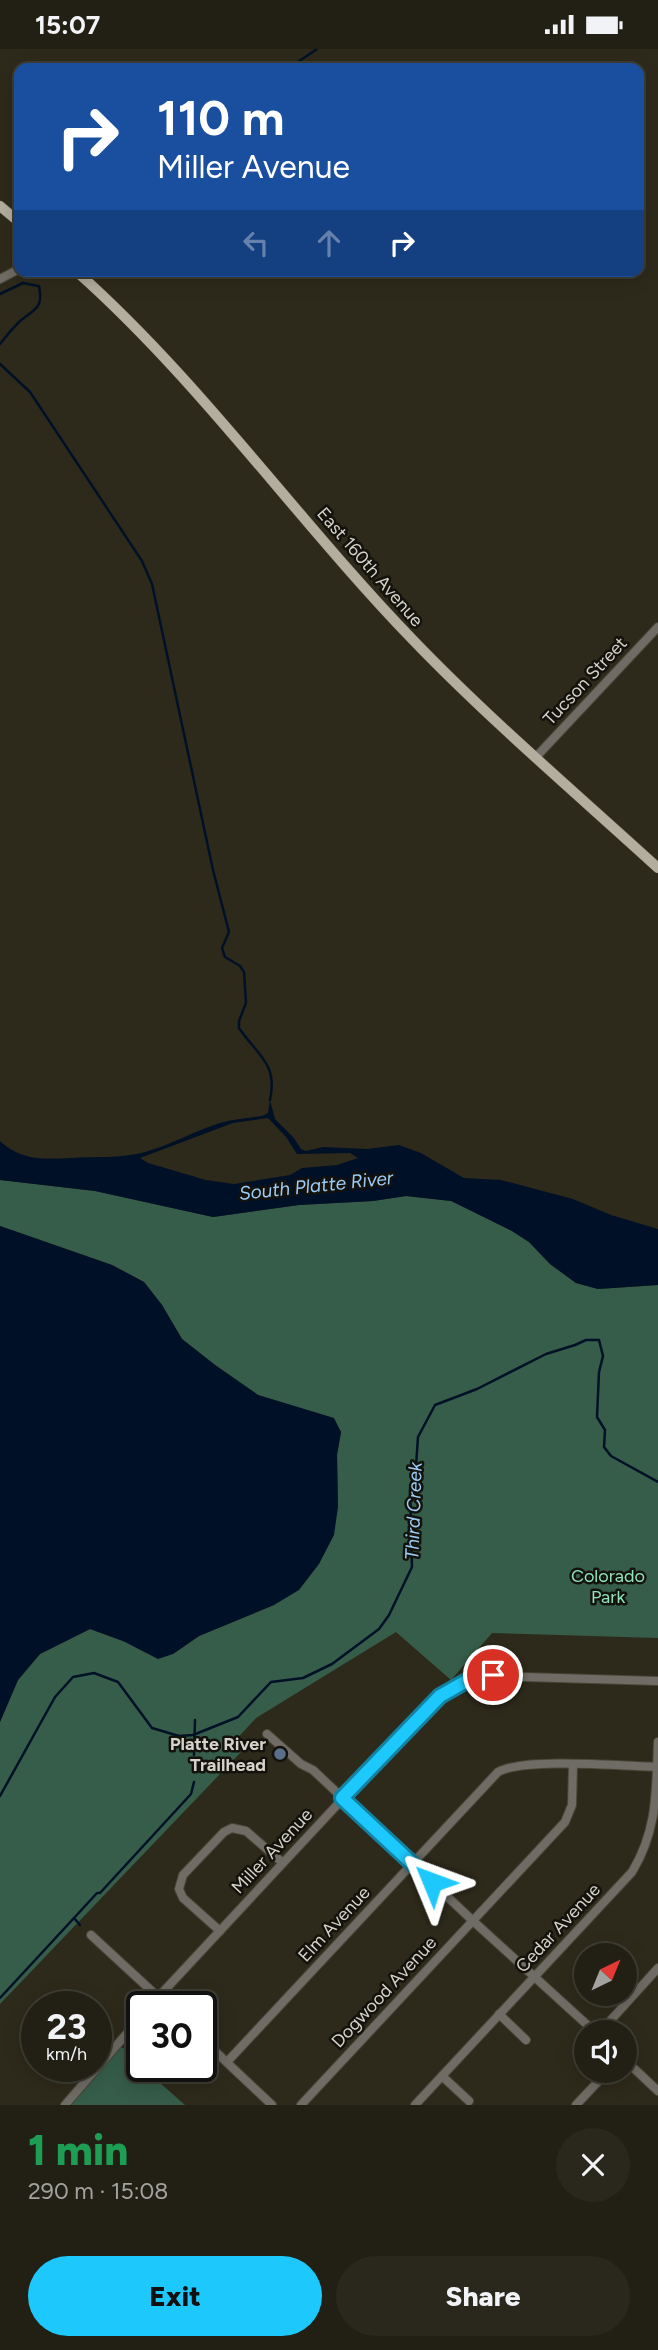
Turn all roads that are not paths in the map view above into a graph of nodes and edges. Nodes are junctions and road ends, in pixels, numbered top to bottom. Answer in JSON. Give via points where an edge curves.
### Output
{"nodes":[{"id":1,"x":0,"y":206,"type":"edge"},
{"id":2,"x":14,"y":218,"type":"edge"},
{"id":3,"x":78,"y":277,"type":"edge"},
{"id":4,"x":82,"y":277,"type":"edge"},
{"id":5,"x":94,"y":288,"type":"junction"},
{"id":6,"x":658,"y":627,"type":"edge"},
{"id":7,"x":536,"y":757,"type":"junction"},
{"id":8,"x":658,"y":867,"type":"edge"},
{"id":9,"x":658,"y":1681,"type":"edge"},
{"id":10,"x":267,"y":1734,"type":"dead end"},
{"id":11,"x":658,"y":1742,"type":"edge"},
{"id":12,"x":573,"y":1765,"type":"junction"},
{"id":13,"x":657,"y":1767,"type":"edge"},
{"id":14,"x":342,"y":1798,"type":"junction"},
{"id":15,"x":283,"y":1863,"type":"junction"},
{"id":16,"x":412,"y":1863,"type":"junction"},
{"id":17,"x":472,"y":1920,"type":"junction"},
{"id":18,"x":220,"y":1931,"type":"junction"},
{"id":19,"x":91,"y":1935,"type":"dead end"},
{"id":20,"x":658,"y":1968,"type":"edge"},
{"id":21,"x":534,"y":1977,"type":"junction"},
{"id":22,"x":152,"y":1991,"type":"edge"},
{"id":23,"x":164,"y":1991,"type":"edge"},
{"id":24,"x":499,"y":2014,"type":"junction"},
{"id":25,"x":583,"y":2020,"type":"edge"},
{"id":26,"x":608,"y":2020,"type":"edge"},
{"id":27,"x":126,"y":2034,"type":"edge"},
{"id":28,"x":526,"y":2040,"type":"dead end"},
{"id":29,"x":217,"y":2053,"type":"edge"},
{"id":30,"x":226,"y":2062,"type":"junction"},
{"id":31,"x":637,"y":2071,"type":"edge"},
{"id":32,"x":442,"y":2076,"type":"junction"},
{"id":33,"x":597,"y":2083,"type":"edge"},
{"id":34,"x":658,"y":2091,"type":"edge"},
{"id":35,"x":469,"y":2101,"type":"dead end"},
{"id":36,"x":65,"y":2105,"type":"edge"},
{"id":37,"x":272,"y":2105,"type":"edge"},
{"id":38,"x":301,"y":2105,"type":"edge"},
{"id":39,"x":415,"y":2105,"type":"edge"},
{"id":40,"x":576,"y":2105,"type":"edge"}],
"edges":[{"from":1,"to":2,"type":"main road"},
{"from":3,"to":5,"type":"main road"},
{"from":4,"to":5,"type":"main road","name":"East 160th Avenue"},
{"from":5,"to":7,"type":"main road","name":"East 160th Avenue","via":[[216,414],[413,640]]},
{"from":6,"to":7,"type":"street","name":"Tucson Street"},
{"from":7,"to":8,"type":"main road","name":"East 160th Avenue"},
{"from":9,"to":14,"type":"street","name":"Miller Avenue","via":[[493,1675],[470,1679],[432,1703]]},
{"from":10,"to":14,"type":"street"},
{"from":11,"to":13,"type":"street","name":"Cedar Avenue"},
{"from":12,"to":13,"type":"street","name":"Elm Avenue"},
{"from":12,"to":16,"type":"street","name":"Elm Avenue","via":[[523,1764],[498,1772]]},
{"from":12,"to":17,"type":"street","name":"Dogwood Avenue","via":[[572,1805],[565,1822]]},
{"from":13,"to":21,"type":"street","name":"Cedar Avenue","via":[[654,1822],[641,1858]]},
{"from":14,"to":15,"type":"street","name":"Miller Avenue"},
{"from":14,"to":16,"type":"street"},
{"from":15,"to":18,"type":"street","name":"Miller Avenue"},
{"from":15,"to":18,"type":"street","via":[[246,1831],[232,1828],[183,1875],[179,1889],[183,1898]]},
{"from":16,"to":17,"type":"street"},
{"from":16,"to":30,"type":"street","name":"Elm Avenue"},
{"from":17,"to":21,"type":"street"},
{"from":17,"to":38,"type":"street","name":"Dogwood Avenue"},
{"from":18,"to":23,"type":"street","name":"Miller Avenue"},
{"from":19,"to":22,"type":"street"},
{"from":20,"to":26,"type":"street"},
{"from":21,"to":24,"type":"street","name":"Cedar Avenue"},
{"from":21,"to":25,"type":"street"},
{"from":24,"to":28,"type":"street"},
{"from":24,"to":32,"type":"street","name":"Cedar Avenue"},
{"from":27,"to":36,"type":"street"},
{"from":29,"to":30,"type":"street"},
{"from":30,"to":37,"type":"street"},
{"from":31,"to":34,"type":"street"},
{"from":32,"to":35,"type":"street"},
{"from":32,"to":39,"type":"street","name":"Cedar Avenue"},
{"from":33,"to":40,"type":"street"}]}
